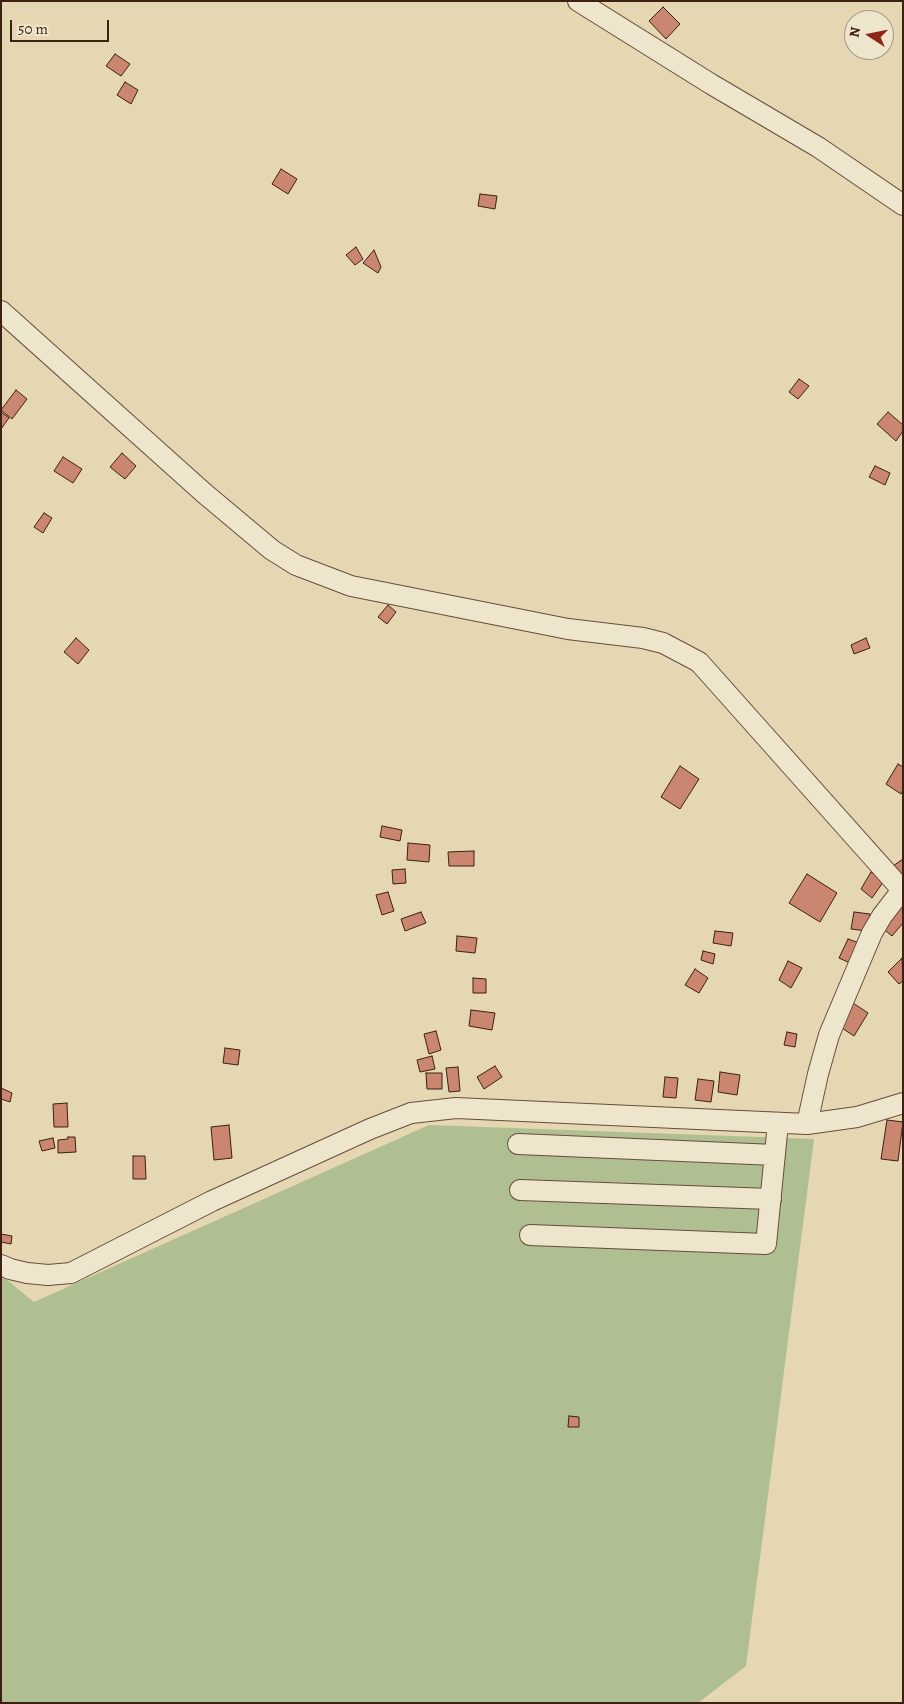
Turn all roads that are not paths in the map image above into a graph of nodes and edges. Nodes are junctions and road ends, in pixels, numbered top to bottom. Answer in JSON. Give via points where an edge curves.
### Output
{"nodes":[{"id":1,"x":578,"y":1,"type":"edge"},
{"id":2,"x":903,"y":205,"type":"edge"},
{"id":3,"x":1,"y":311,"type":"edge"},
{"id":4,"x":902,"y":891,"type":"edge"},
{"id":5,"x":903,"y":1103,"type":"edge"},
{"id":6,"x":778,"y":1123,"type":"junction"},
{"id":7,"x":807,"y":1124,"type":"junction"},
{"id":8,"x":518,"y":1144,"type":"dead end"},
{"id":9,"x":775,"y":1155,"type":"junction"},
{"id":10,"x":520,"y":1190,"type":"dead end"},
{"id":11,"x":771,"y":1199,"type":"junction"},
{"id":12,"x":530,"y":1234,"type":"dead end"},
{"id":13,"x":1,"y":1265,"type":"edge"}],
"edges":[{"from":1,"to":2,"type":"street","via":[[818,146]]},
{"from":3,"to":4,"type":"street","via":[[204,493],[272,550],[296,564],[351,586],[568,629],[643,638],[663,643],[699,662]]},
{"from":4,"to":7,"type":"street","via":[[872,933],[829,1035]]},
{"from":5,"to":7,"type":"street","via":[[857,1117]]},
{"from":6,"to":7,"type":"street"},
{"from":6,"to":9,"type":"street"},
{"from":6,"to":13,"type":"street","via":[[456,1108],[411,1113],[212,1201],[71,1273],[27,1273]]},
{"from":8,"to":9,"type":"street"},
{"from":9,"to":11,"type":"street"},
{"from":10,"to":11,"type":"street"},
{"from":11,"to":12,"type":"street","via":[[766,1244]]}]}
